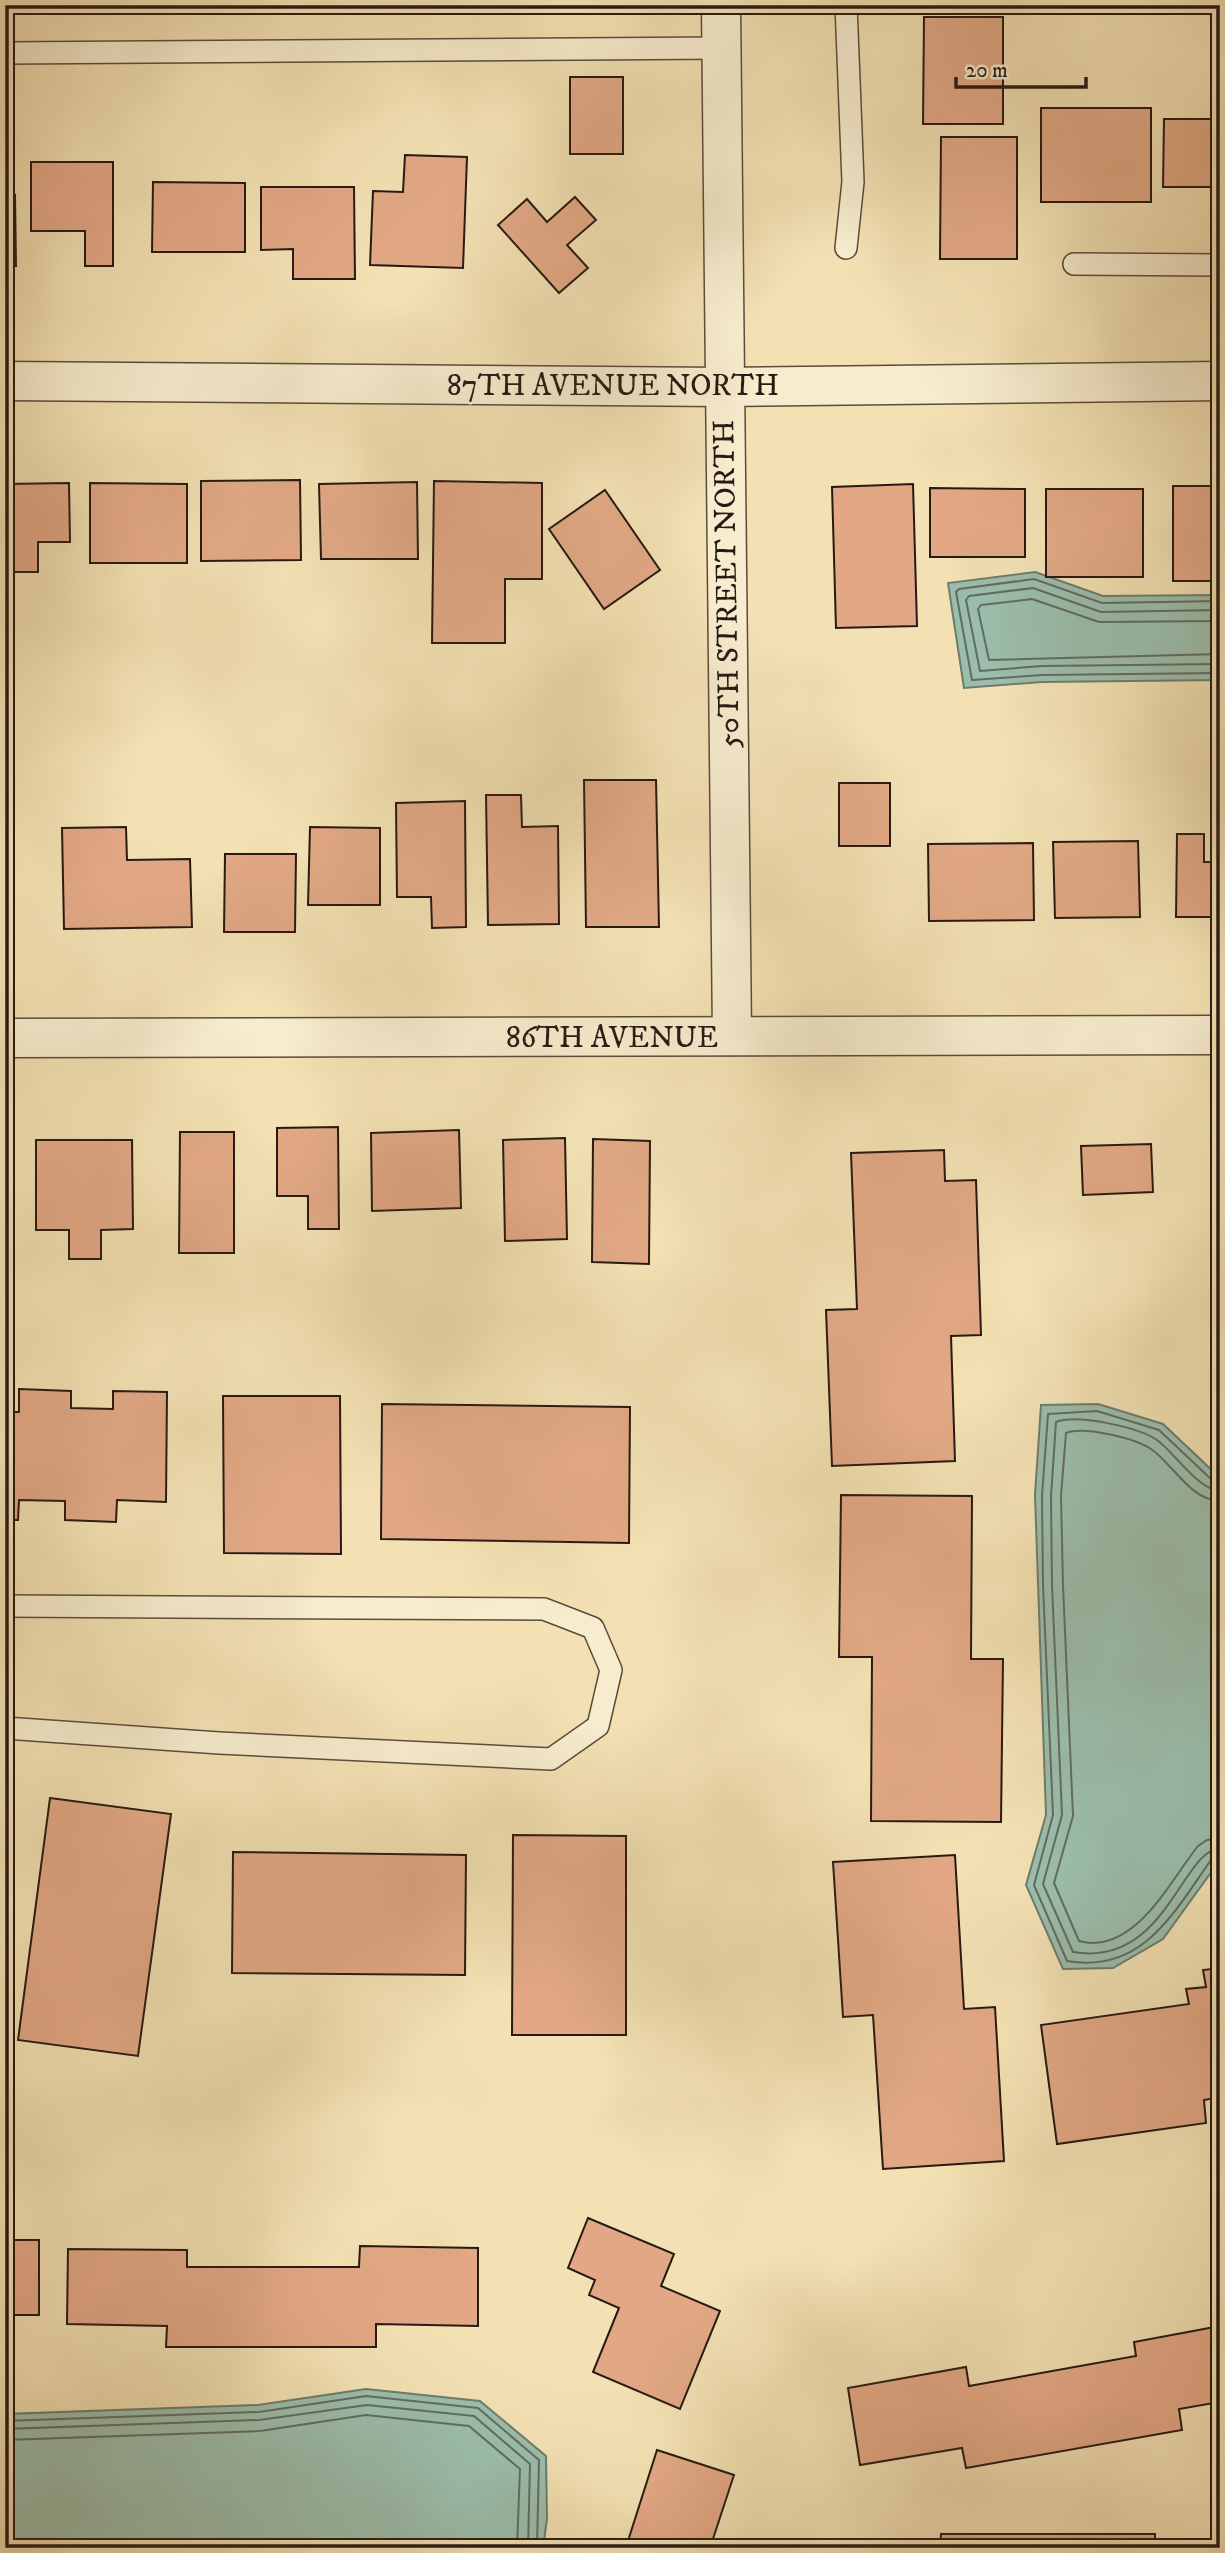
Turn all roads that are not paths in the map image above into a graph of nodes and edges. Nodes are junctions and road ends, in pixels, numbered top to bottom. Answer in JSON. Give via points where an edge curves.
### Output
{"nodes":[{"id":1,"x":721,"y":5,"type":"edge"},
{"id":2,"x":846,"y":5,"type":"edge"},
{"id":3,"x":721,"y":48,"type":"junction"},
{"id":4,"x":5,"y":53,"type":"edge"},
{"id":5,"x":846,"y":248,"type":"dead end"},
{"id":6,"x":1074,"y":264,"type":"dead end"},
{"id":7,"x":1220,"y":265,"type":"edge"},
{"id":8,"x":5,"y":381,"type":"edge"},
{"id":9,"x":1220,"y":381,"type":"edge"},
{"id":10,"x":723,"y":387,"type":"junction"},
{"id":11,"x":1220,"y":1035,"type":"edge"},
{"id":12,"x":732,"y":1036,"type":"junction"},
{"id":13,"x":5,"y":1038,"type":"edge"},
{"id":14,"x":5,"y":1606,"type":"edge"},
{"id":15,"x":5,"y":1728,"type":"edge"}],
"edges":[{"from":1,"to":3,"type":"street","name":"50TH STREET NORTH"},
{"from":2,"to":5,"type":"lane","via":[[853,182]]},
{"from":3,"to":4,"type":"lane"},
{"from":3,"to":10,"type":"street","name":"50TH STREET NORTH"},
{"from":6,"to":7,"type":"lane"},
{"from":8,"to":10,"type":"street","name":"87TH AVENUE NORTH"},
{"from":9,"to":10,"type":"street","name":"87TH AVENUE NORTH"},
{"from":10,"to":12,"type":"street","name":"50TH STREET NORTH"},
{"from":11,"to":12,"type":"street","name":"86TH AVENUE"},
{"from":12,"to":13,"type":"street","name":"86TH AVENUE"},
{"from":14,"to":15,"type":"lane","via":[[544,1609],[593,1628],[611,1670],[598,1726],[551,1759],[219,1744]]}]}
